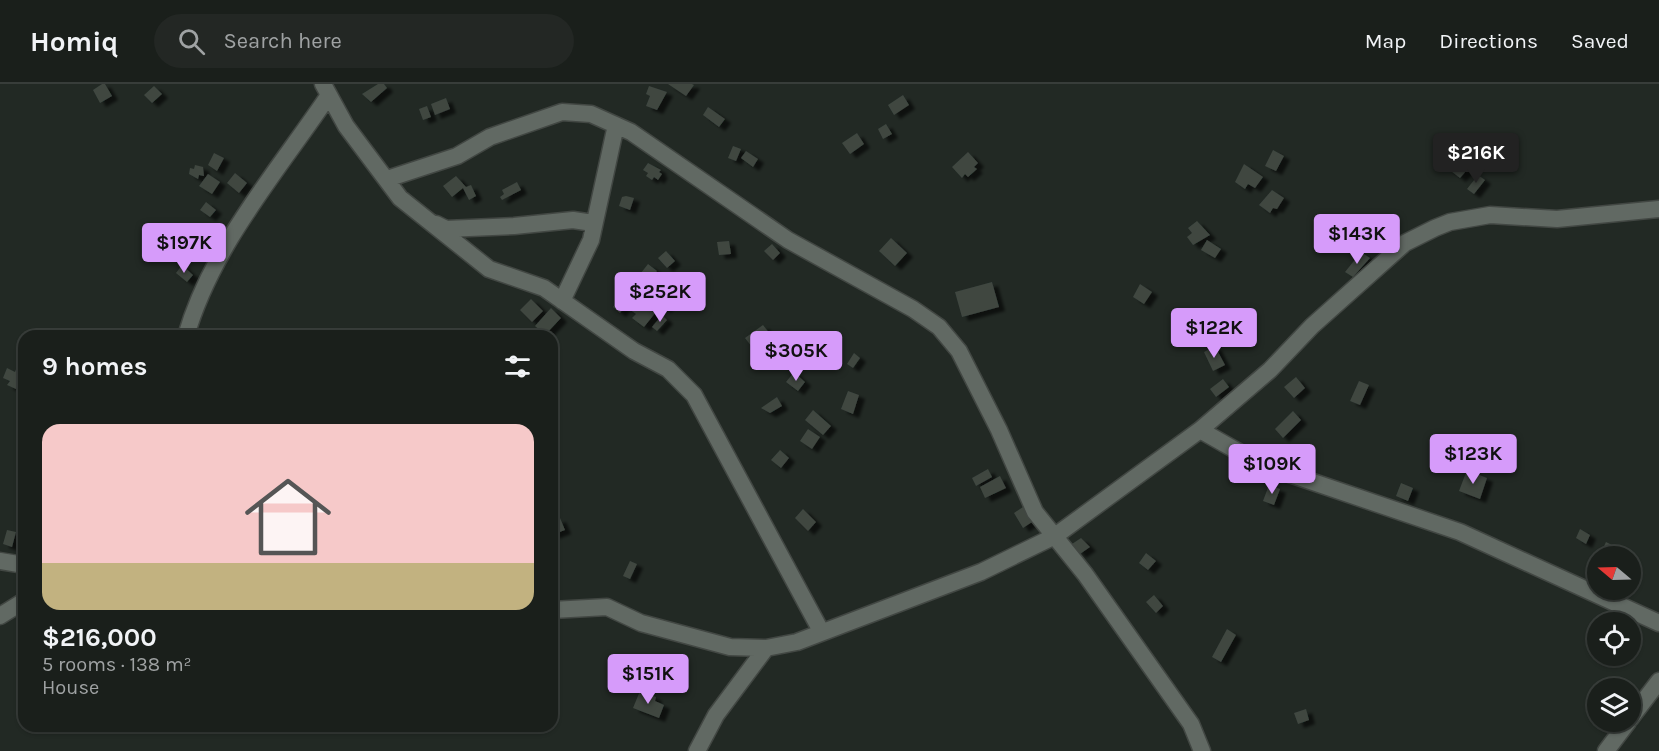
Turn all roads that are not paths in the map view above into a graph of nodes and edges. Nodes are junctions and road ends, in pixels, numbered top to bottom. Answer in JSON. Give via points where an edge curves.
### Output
{"nodes":[{"id":1,"x":326,"y":90,"type":"edge"},
{"id":2,"x":616,"y":125,"type":"junction"},
{"id":3,"x":387,"y":179,"type":"junction"},
{"id":4,"x":1659,"y":209,"type":"edge"},
{"id":5,"x":429,"y":221,"type":"junction"},
{"id":6,"x":593,"y":223,"type":"junction"},
{"id":7,"x":562,"y":301,"type":"junction"},
{"id":8,"x":188,"y":330,"type":"edge"},
{"id":9,"x":1200,"y":430,"type":"junction"},
{"id":10,"x":1055,"y":537,"type":"junction"},
{"id":11,"x":0,"y":561,"type":"edge"},
{"id":12,"x":18,"y":564,"type":"edge"},
{"id":13,"x":18,"y":605,"type":"edge"},
{"id":14,"x":558,"y":610,"type":"edge"},
{"id":15,"x":0,"y":616,"type":"edge"},
{"id":16,"x":1659,"y":623,"type":"edge"},
{"id":17,"x":821,"y":631,"type":"junction"},
{"id":18,"x":766,"y":648,"type":"junction"},
{"id":19,"x":1659,"y":681,"type":"edge"},
{"id":20,"x":1641,"y":704,"type":"edge"},
{"id":21,"x":1620,"y":732,"type":"edge"},
{"id":22,"x":697,"y":751,"type":"edge"},
{"id":23,"x":1202,"y":751,"type":"edge"},
{"id":24,"x":1606,"y":751,"type":"edge"}],
"edges":[{"from":1,"to":3,"type":"street","via":[[346,126]]},
{"from":1,"to":8,"type":"street","via":[[236,227],[195,306]]},
{"from":2,"to":3,"type":"street","via":[[591,114],[562,112],[490,137],[457,156]]},
{"from":2,"to":6,"type":"street"},
{"from":2,"to":10,"type":"street","via":[[788,240],[939,327],[959,351],[1035,512]]},
{"from":3,"to":5,"type":"street","via":[[400,198]]},
{"from":4,"to":9,"type":"street","via":[[1557,219],[1490,215],[1435,228],[1405,243]]},
{"from":5,"to":6,"type":"street","via":[[446,229],[573,220]]},
{"from":5,"to":7,"type":"street","via":[[489,269],[544,288]]},
{"from":6,"to":7,"type":"street","via":[[591,240]]},
{"from":7,"to":17,"type":"street","via":[[634,351],[668,369],[694,395]]},
{"from":9,"to":10,"type":"street"},
{"from":9,"to":16,"type":"street","via":[[1260,464],[1460,532]]},
{"from":10,"to":17,"type":"street","via":[[981,572]]},
{"from":10,"to":23,"type":"street","via":[[1085,573],[1191,724]]},
{"from":11,"to":12,"type":"street"},
{"from":13,"to":15,"type":"street"},
{"from":14,"to":18,"type":"street","via":[[607,607],[641,623],[730,647]]},
{"from":17,"to":18,"type":"street","via":[[797,642]]},
{"from":18,"to":22,"type":"street","via":[[716,715]]},
{"from":19,"to":20,"type":"street"},
{"from":21,"to":24,"type":"street"}]}
